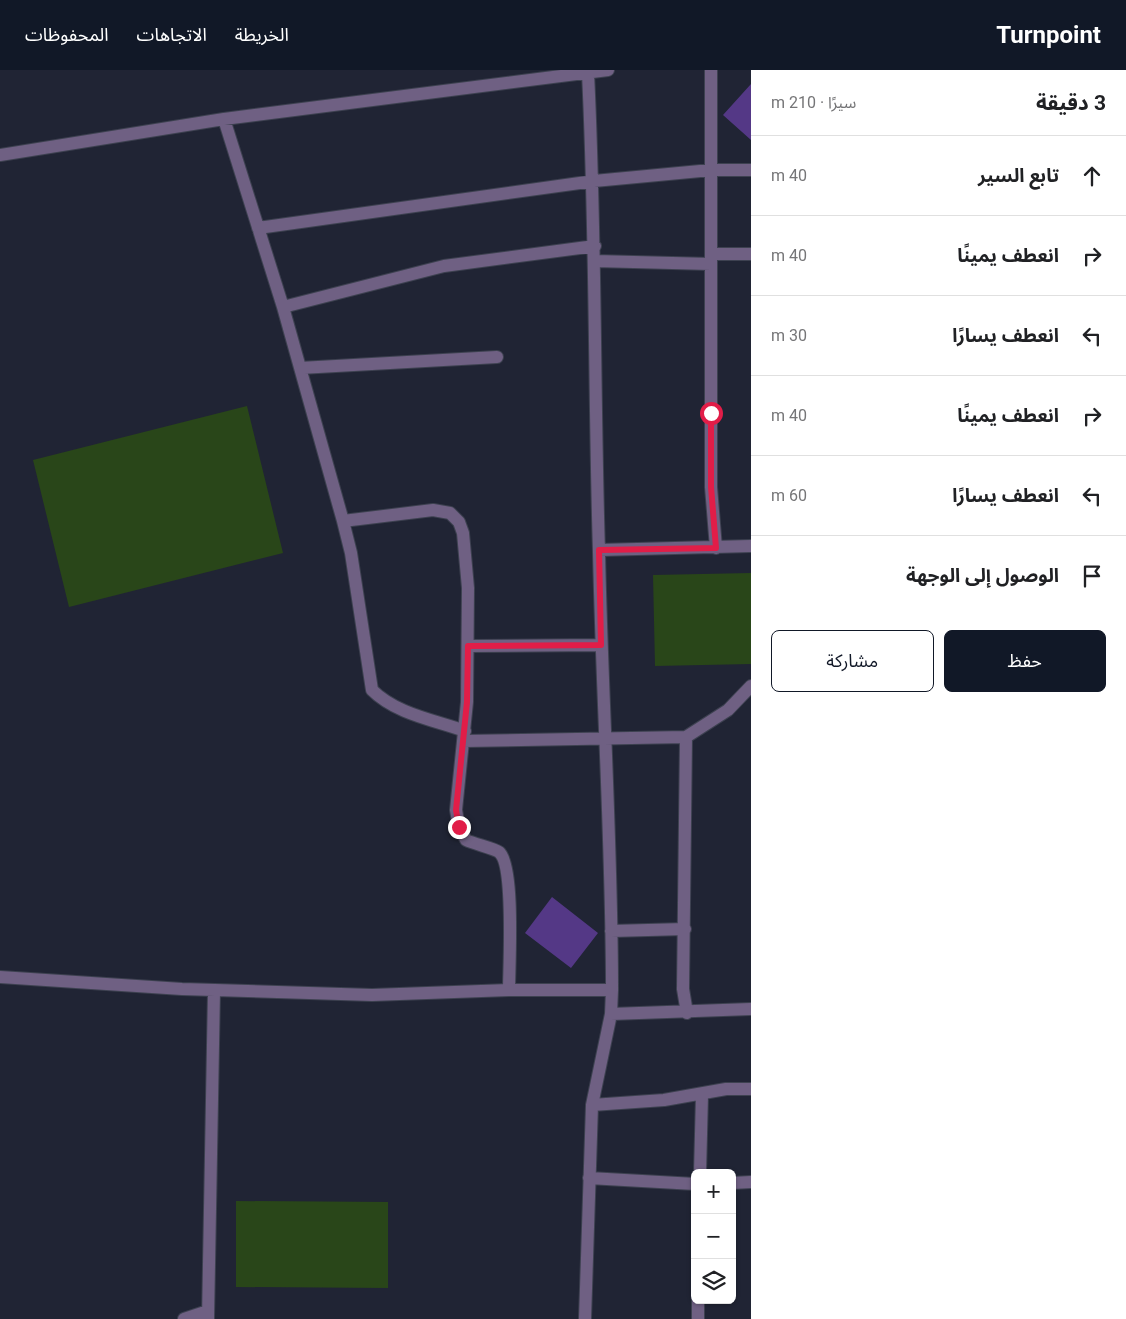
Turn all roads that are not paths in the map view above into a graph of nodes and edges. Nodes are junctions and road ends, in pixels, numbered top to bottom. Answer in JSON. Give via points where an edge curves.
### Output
{"nodes":[{"id":1,"x":608,"y":70,"type":"edge"},
{"id":2,"x":711,"y":70,"type":"edge"},
{"id":3,"x":588,"y":73,"type":"junction"},
{"id":4,"x":224,"y":119,"type":"junction"},
{"id":5,"x":0,"y":155,"type":"edge"},
{"id":6,"x":711,"y":170,"type":"junction"},
{"id":7,"x":751,"y":170,"type":"edge"},
{"id":8,"x":594,"y":181,"type":"junction"},
{"id":9,"x":258,"y":228,"type":"junction"},
{"id":10,"x":595,"y":246,"type":"junction"},
{"id":11,"x":751,"y":254,"type":"edge"},
{"id":12,"x":711,"y":259,"type":"junction"},
{"id":13,"x":595,"y":261,"type":"junction"},
{"id":14,"x":283,"y":307,"type":"junction"},
{"id":15,"x":497,"y":357,"type":"dead end"},
{"id":16,"x":300,"y":368,"type":"junction"},
{"id":17,"x":343,"y":520,"type":"junction"},
{"id":18,"x":751,"y":546,"type":"edge"},
{"id":19,"x":716,"y":548,"type":"junction"},
{"id":20,"x":599,"y":550,"type":"junction"},
{"id":21,"x":601,"y":645,"type":"junction"},
{"id":22,"x":468,"y":646,"type":"junction"},
{"id":23,"x":751,"y":686,"type":"edge"},
{"id":24,"x":464,"y":736,"type":"junction"},
{"id":25,"x":686,"y":737,"type":"junction"},
{"id":26,"x":604,"y":740,"type":"junction"},
{"id":27,"x":685,"y":929,"type":"junction"},
{"id":28,"x":611,"y":931,"type":"junction"},
{"id":29,"x":0,"y":977,"type":"edge"},
{"id":30,"x":214,"y":990,"type":"junction"},
{"id":31,"x":509,"y":990,"type":"junction"},
{"id":32,"x":612,"y":990,"type":"junction"},
{"id":33,"x":751,"y":1009,"type":"edge"},
{"id":34,"x":687,"y":1013,"type":"junction"},
{"id":35,"x":611,"y":1014,"type":"junction"},
{"id":36,"x":751,"y":1089,"type":"edge"},
{"id":37,"x":702,"y":1094,"type":"junction"},
{"id":38,"x":592,"y":1105,"type":"junction"},
{"id":39,"x":700,"y":1169,"type":"edge"},
{"id":40,"x":589,"y":1178,"type":"junction"},
{"id":41,"x":751,"y":1182,"type":"edge"},
{"id":42,"x":736,"y":1183,"type":"edge"},
{"id":43,"x":691,"y":1184,"type":"edge"},
{"id":44,"x":698,"y":1304,"type":"edge"},
{"id":45,"x":208,"y":1315,"type":"edge"},
{"id":46,"x":184,"y":1319,"type":"edge"},
{"id":47,"x":585,"y":1319,"type":"edge"},
{"id":48,"x":698,"y":1319,"type":"edge"}],
"edges":[{"from":1,"to":3,"type":"street"},
{"from":2,"to":6,"type":"street"},
{"from":3,"to":4,"type":"street"},
{"from":3,"to":8,"type":"street"},
{"from":4,"to":5,"type":"street"},
{"from":4,"to":9,"type":"street"},
{"from":6,"to":7,"type":"street"},
{"from":6,"to":8,"type":"street"},
{"from":6,"to":12,"type":"street"},
{"from":8,"to":9,"type":"street"},
{"from":8,"to":10,"type":"street"},
{"from":9,"to":14,"type":"street"},
{"from":10,"to":13,"type":"street"},
{"from":10,"to":14,"type":"street","via":[[444,266]]},
{"from":11,"to":12,"type":"street"},
{"from":12,"to":13,"type":"street"},
{"from":12,"to":19,"type":"street","via":[[711,487]]},
{"from":13,"to":20,"type":"street"},
{"from":14,"to":16,"type":"street"},
{"from":15,"to":16,"type":"street"},
{"from":16,"to":17,"type":"street"},
{"from":17,"to":22,"type":"street","via":[[433,510],[450,513],[459,522],[468,588]]},
{"from":17,"to":24,"type":"street","via":[[372,690],[406,711]]},
{"from":18,"to":19,"type":"street"},
{"from":19,"to":20,"type":"street"},
{"from":20,"to":21,"type":"street"},
{"from":21,"to":22,"type":"street"},
{"from":21,"to":26,"type":"street"},
{"from":22,"to":24,"type":"street"},
{"from":23,"to":25,"type":"street","via":[[728,710]]},
{"from":24,"to":26,"type":"street"},
{"from":24,"to":31,"type":"street","via":[[456,810],[459,827],[466,840],[499,852],[506,865],[510,908]]},
{"from":25,"to":26,"type":"street"},
{"from":25,"to":27,"type":"street"},
{"from":26,"to":28,"type":"street"},
{"from":27,"to":28,"type":"street"},
{"from":27,"to":34,"type":"street"},
{"from":28,"to":32,"type":"street"},
{"from":29,"to":30,"type":"street"},
{"from":30,"to":31,"type":"street","via":[[372,995]]},
{"from":30,"to":45,"type":"street"},
{"from":31,"to":32,"type":"street"},
{"from":32,"to":35,"type":"street"},
{"from":33,"to":34,"type":"street"},
{"from":34,"to":35,"type":"street"},
{"from":35,"to":38,"type":"street"},
{"from":36,"to":37,"type":"street","via":[[726,1089]]},
{"from":37,"to":38,"type":"street"},
{"from":37,"to":39,"type":"street"},
{"from":38,"to":40,"type":"street"},
{"from":40,"to":43,"type":"street"},
{"from":40,"to":47,"type":"street"},
{"from":41,"to":42,"type":"street"},
{"from":44,"to":48,"type":"street"},
{"from":45,"to":46,"type":"street"}]}
